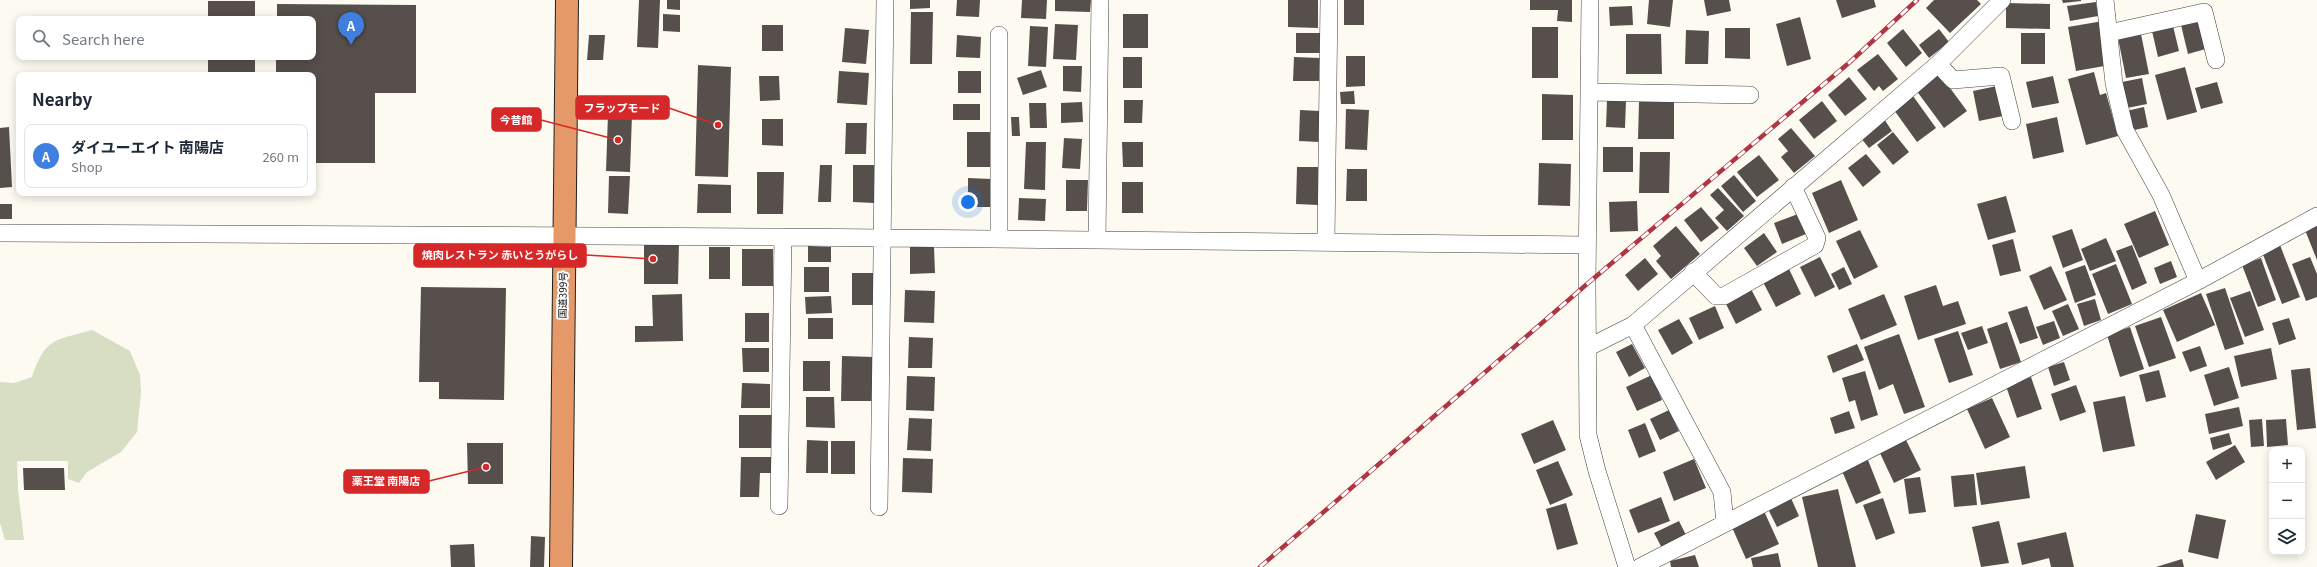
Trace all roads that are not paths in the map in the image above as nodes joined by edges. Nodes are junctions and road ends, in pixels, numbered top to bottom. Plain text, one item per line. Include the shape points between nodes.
1 (567, 0) edge
2 (885, 0) edge
3 (1100, 0) edge
4 (1329, 0) edge
5 (1590, 0) edge
6 (2002, 0) edge
7 (2105, 0) edge
8 (2109, 33) junction
9 (999, 35) dead end
10 (2216, 60) dead end
11 (1938, 64) junction
12 (1589, 92) junction
13 (1750, 95) dead end
14 (2012, 121) dead end
15 (1793, 187) junction
16 (2317, 216) edge
17 (0, 233) edge
18 (563, 236) junction
19 (783, 237) junction
20 (881, 238) junction
21 (999, 239) junction
22 (1097, 240) junction
23 (1326, 242) junction
24 (1587, 245) junction
25 (1694, 272) junction
26 (2198, 281) junction
27 (1633, 325) junction
28 (1587, 348) junction
29 (779, 506) dead end
30 (879, 507) dead end
31 (1725, 523) junction
32 (561, 567) edge
33 (1627, 567) edge
34 (1640, 567) edge

1 - 18 highway, 国道399号
2 - 20 street
3 - 22 street
4 - 23 street
5 - 12 street
6 - 11 street
7 - 8 street
8 - 10 street via 2204,12
8 - 26 street via 2114,83 2125,130 2161,195
9 - 21 street
11 - 14 street via 1953,80 2001,76
11 - 15 street
12 - 13 street
12 - 24 street
15 - 25 street
15 - 25 street via 1817,238 1815,245 1724,296 1716,296
16 - 26 street
17 - 18 street
18 - 19 street
18 - 32 highway, 国道399号
19 - 20 street
19 - 29 street
20 - 21 street
20 - 30 street
21 - 22 street
22 - 23 street
23 - 24 street
24 - 28 street
25 - 27 street
26 - 31 street
27 - 28 street
27 - 31 street via 1722,492
28 - 33 street via 1588,435
31 - 34 street

